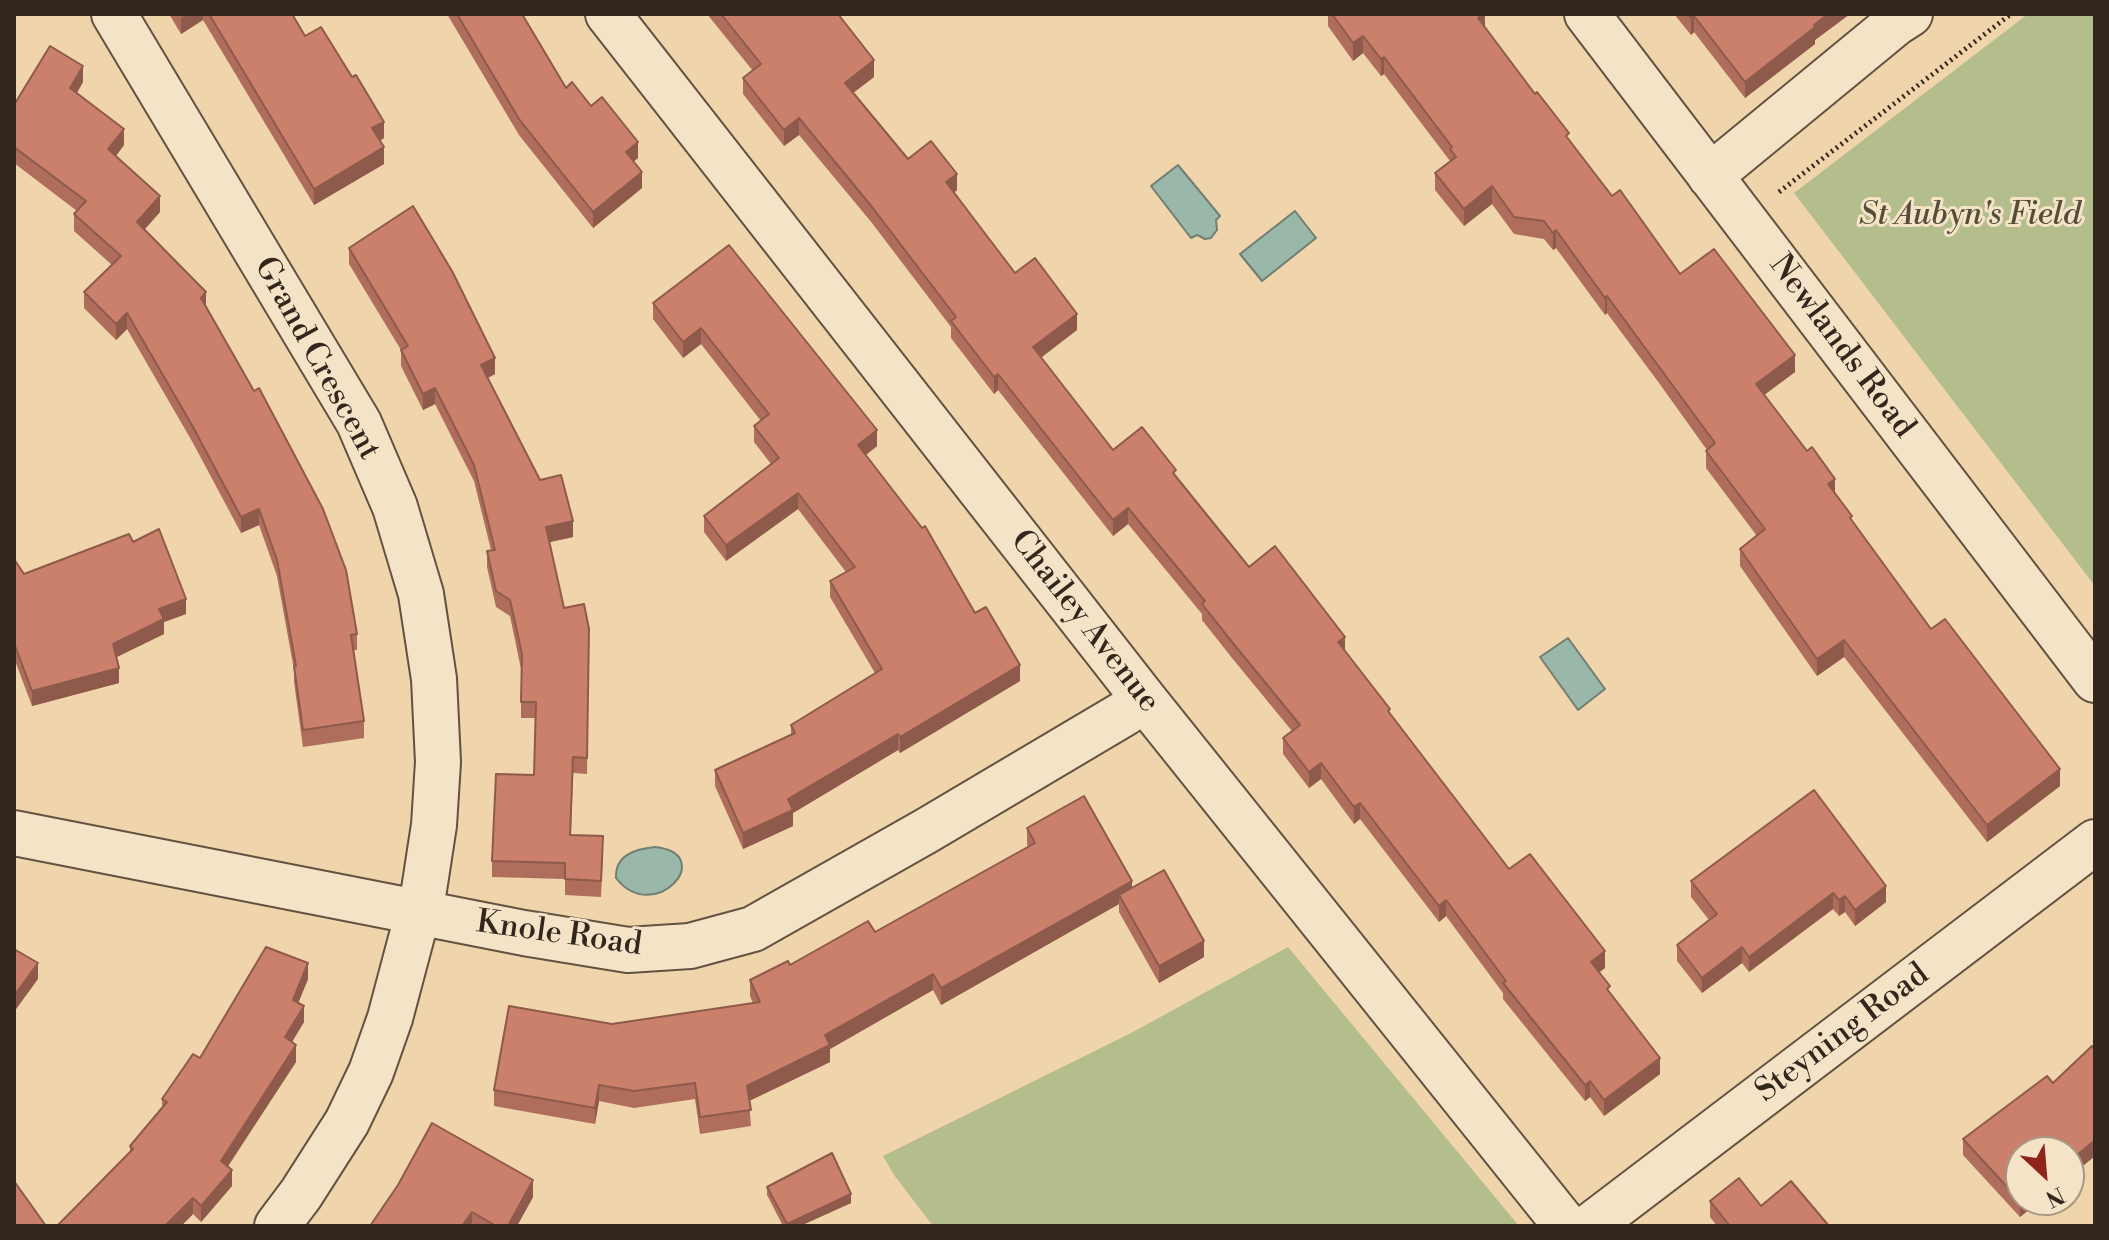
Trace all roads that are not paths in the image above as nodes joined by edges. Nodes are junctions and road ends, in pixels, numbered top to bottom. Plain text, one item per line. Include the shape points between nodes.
1 (114, 14) edge
2 (608, 14) edge
3 (1587, 14) edge
4 (1910, 14) edge
5 (1710, 176) junction
6 (2095, 680) edge
7 (1144, 699) junction
8 (14, 833) edge
9 (2095, 842) edge
10 (417, 912) junction
11 (277, 1226) edge
12 (1566, 1226) edge
13 (1590, 1226) edge

1 - 10 street, Grand Crescent via 359,423 395,507 421,594 438,741 434,825
2 - 7 street, Chailey Avenue
3 - 5 street, Newlands Road
4 - 5 street
5 - 6 street, Newlands Road
7 - 10 street, Knole Road via 766,922 722,939 628,950
7 - 12 street, Chailey Avenue
8 - 10 street, Knole Road
9 - 13 street, Steyning Road
10 - 11 street, Grand Crescent via 371,1072 347,1122

